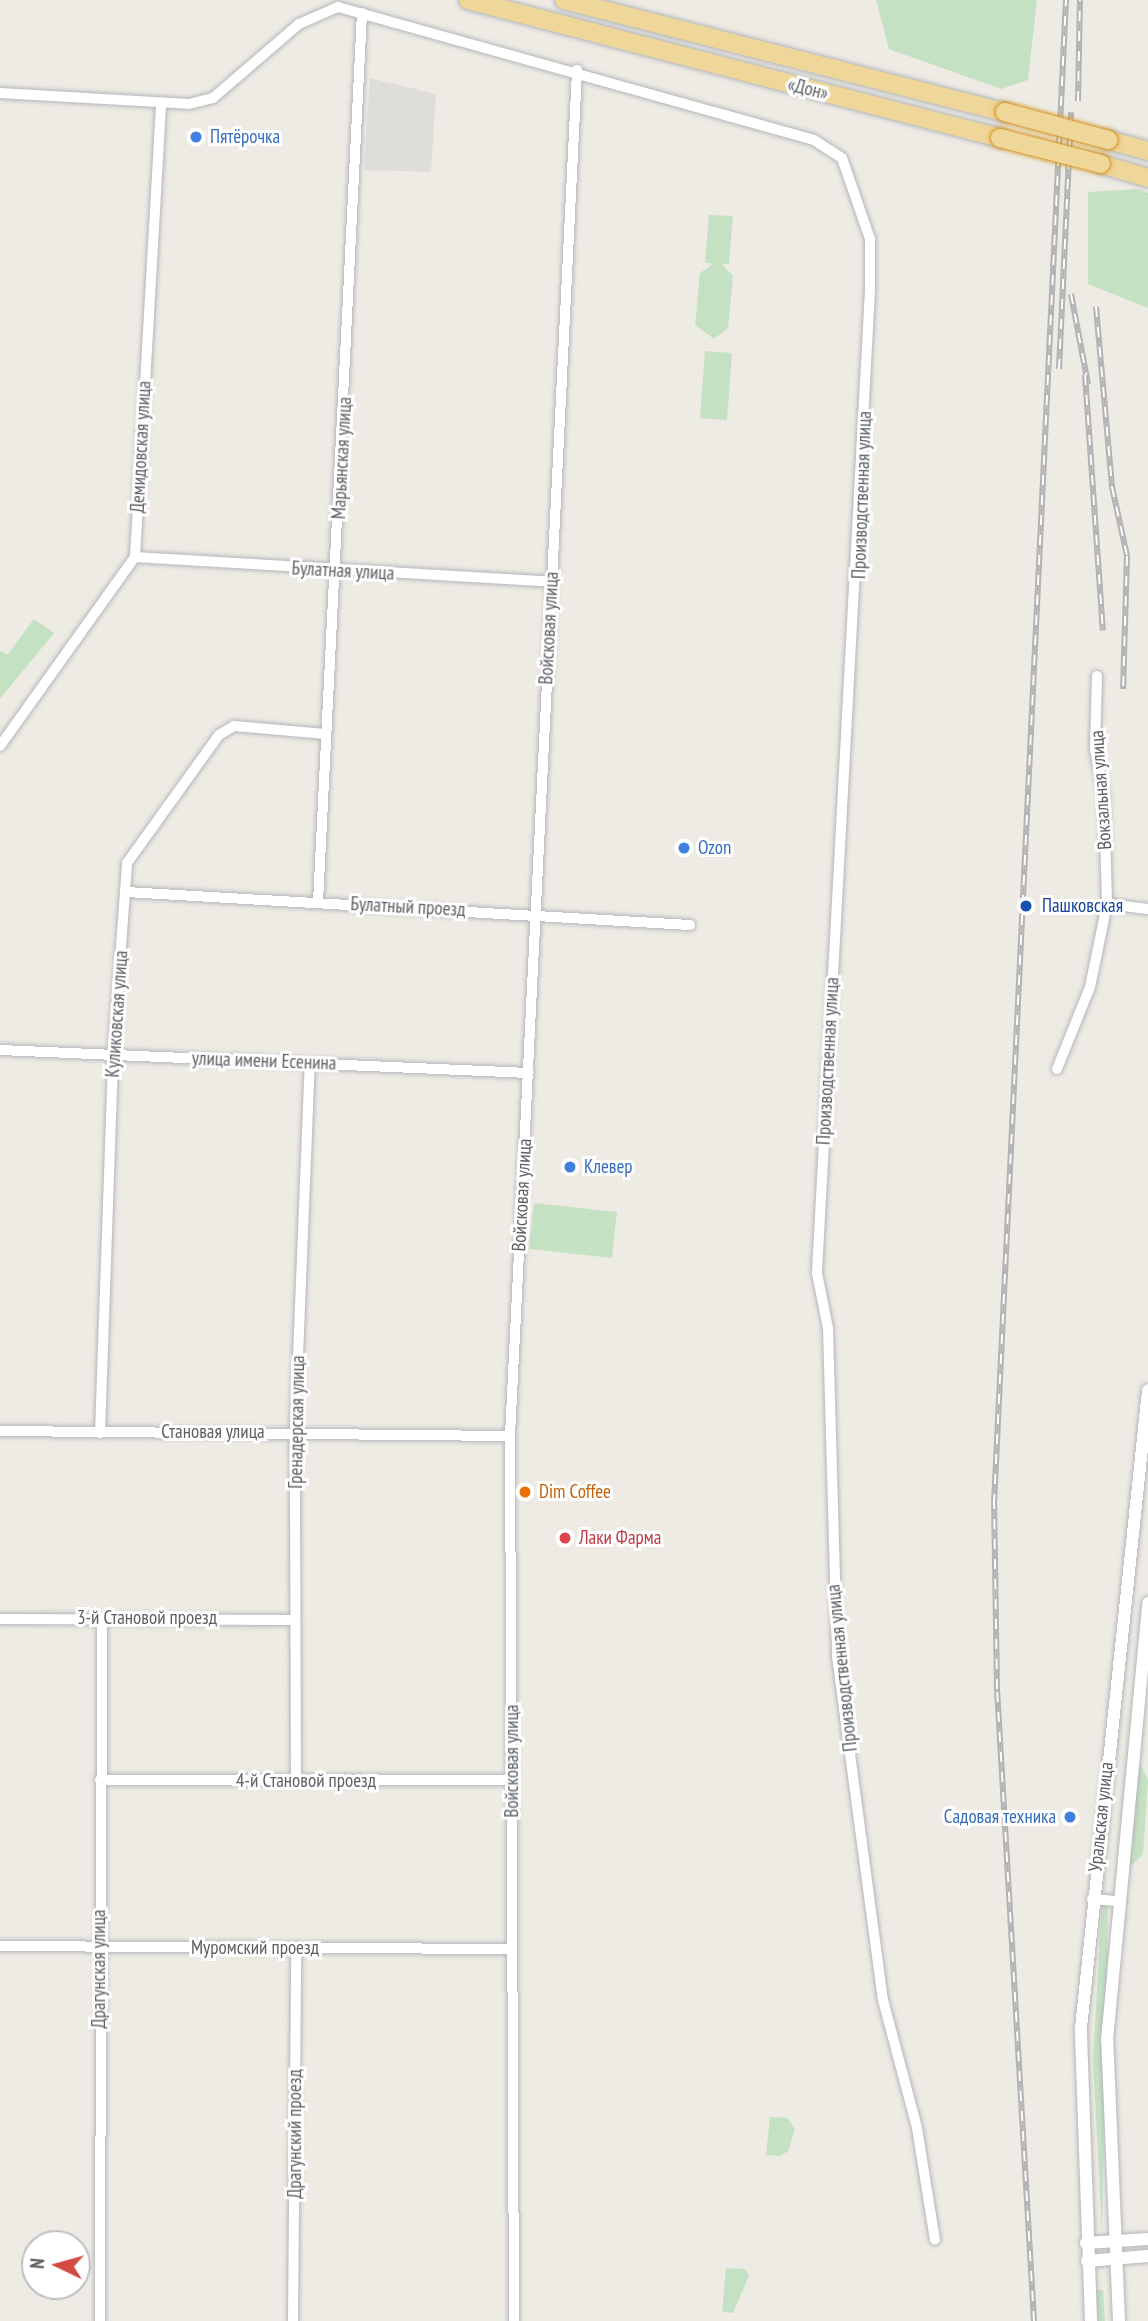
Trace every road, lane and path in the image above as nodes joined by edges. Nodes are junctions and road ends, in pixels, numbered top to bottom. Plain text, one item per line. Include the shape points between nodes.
1 (468, 0) edge
2 (564, 0) edge
3 (362, 13) junction
4 (578, 70) junction
5 (0, 93) edge
6 (161, 104) junction
7 (1148, 151) edge
8 (1148, 178) edge
9 (135, 557) junction
10 (336, 571) junction
11 (551, 582) junction
12 (1097, 676) dead end
13 (326, 734) junction
14 (0, 746) edge
15 (125, 892) junction
16 (318, 902) junction
17 (1107, 904) junction
18 (1148, 909) edge
19 (536, 913) junction
20 (690, 925) dead end
21 (0, 1050) edge
22 (113, 1055) junction
23 (310, 1063) junction
24 (1058, 1069) dead end
25 (528, 1073) junction
26 (1148, 1391) edge
27 (0, 1431) edge
28 (295, 1432) junction
29 (100, 1433) junction
30 (510, 1436) junction
31 (1148, 1603) edge
32 (102, 1618) junction
33 (0, 1619) edge
34 (295, 1620) junction
35 (100, 1780) junction
36 (512, 1780) junction
37 (296, 1781) junction
38 (1092, 1899) junction
39 (1116, 1901) junction
40 (0, 1946) edge
41 (296, 1947) junction
42 (99, 1948) junction
43 (511, 1949) junction
44 (1148, 2239) edge
45 (935, 2240) dead end
46 (1114, 2242) junction
47 (1087, 2243) junction
48 (1148, 2256) edge
49 (1115, 2259) junction
50 (1087, 2261) junction
51 (100, 2321) edge
52 (293, 2321) edge
53 (514, 2321) edge
54 (1090, 2321) edge
55 (1119, 2321) edge

1 - 8 highway, «Дон», bridge
2 - 7 highway, «Дон», bridge
3 - 4 street
3 - 6 street via 338,7 316,14 213,98
3 - 10 street, Марьянская улица
4 - 11 street, Войсковая улица
4 - 45 street, Производственная улица via 834,149 870,239 858,585 817,1273 828,1328 837,1656 883,2000 917,2128
5 - 6 street
6 - 9 street, Демидовская улица
9 - 10 street, Булатная улица
9 - 14 street
10 - 11 street, Булатная улица
10 - 13 street, Марьянская улица
11 - 19 street, Войсковая улица
12 - 17 street, Вокзальная улица via 1095,749 1104,795
13 - 15 street, Куликовская улица via 234,726 219,735 127,863
13 - 16 street, Марьянская улица
15 - 16 street, Булатный проезд
15 - 22 street, Куликовская улица
16 - 19 street, Булатный проезд
17 - 18 street
17 - 24 street, Вокзальная улица via 1090,987
19 - 20 street, Булатный проезд
19 - 25 street, Войсковая улица
21 - 22 street, улица имени Есенина
22 - 23 street, улица имени Есенина
22 - 29 street, Куликовская улица
23 - 25 street, улица имени Есенина
23 - 28 street, Гренадерская улица
25 - 30 street, Войсковая улица
26 - 38 main road, Уральская улица
27 - 29 street, Становая улица
28 - 29 street, Становая улица
28 - 30 street, Становая улица
28 - 34 street, Гренадерская улица
30 - 36 street, Войсковая улица
31 - 39 main road, Уральская улица
32 - 33 street, 3-й Становой проезд
32 - 34 street, 3-й Становой проезд
32 - 35 street, Драгунская улица
34 - 37 street, Гренадерская улица
35 - 37 street, 4-й Становой проезд
35 - 42 street, Драгунская улица
36 - 37 street, 4-й Становой проезд
36 - 43 street, Войсковая улица
38 - 39 street
38 - 47 main road, Уральская улица via 1080,2085
39 - 46 main road, Уральская улица via 1107,2040
40 - 42 street, Муромский проезд
41 - 42 street, Муромский проезд
41 - 43 street, Муромский проезд
41 - 52 street, Драгунский проезд
42 - 51 street, Драгунская улица
43 - 53 street, Войсковая улица
44 - 46 main road
46 - 47 main road
46 - 49 main road, Уральская улица
47 - 50 main road, Уральская улица
48 - 49 main road
49 - 50 main road
49 - 55 main road, Уральская улица
50 - 54 main road, Уральская улица

